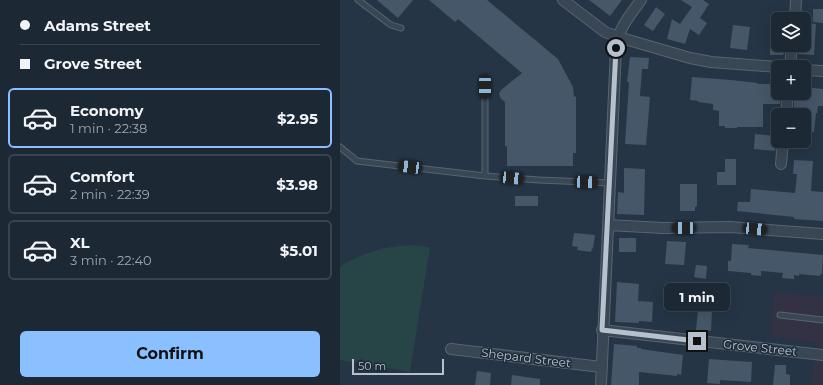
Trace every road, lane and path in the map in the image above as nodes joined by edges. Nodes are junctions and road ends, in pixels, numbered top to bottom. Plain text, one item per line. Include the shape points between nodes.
1 (358, 0) edge
2 (563, 0) edge
3 (642, 0) edge
4 (796, 0) edge
5 (795, 12) edge
6 (401, 28) dead end
7 (618, 37) junction
8 (771, 66) edge
9 (811, 70) edge
10 (823, 71) edge
11 (485, 87) dead end
12 (340, 147) edge
13 (783, 148) edge
14 (781, 164) dead end
15 (484, 176) junction
16 (610, 183) junction
17 (608, 225) junction
18 (823, 234) edge
19 (780, 315) dead end
20 (823, 320) edge
21 (602, 330) junction
22 (451, 349) dead end
23 (823, 355) edge
24 (601, 367) junction
25 (601, 385) edge

1 - 6 lane via 391,25
2 - 7 street via 605,32
3 - 7 street
4 - 5 street
7 - 8 street via 701,60
7 - 16 street
9 - 10 street
11 - 15 lane
12 - 15 lane via 357,161
13 - 14 street
15 - 16 lane
16 - 17 street
17 - 18 street via 663,228 736,227
17 - 21 street
19 - 20 lane
21 - 23 street, Grove Street
21 - 24 street
22 - 24 street, Shepard Street
24 - 25 street

